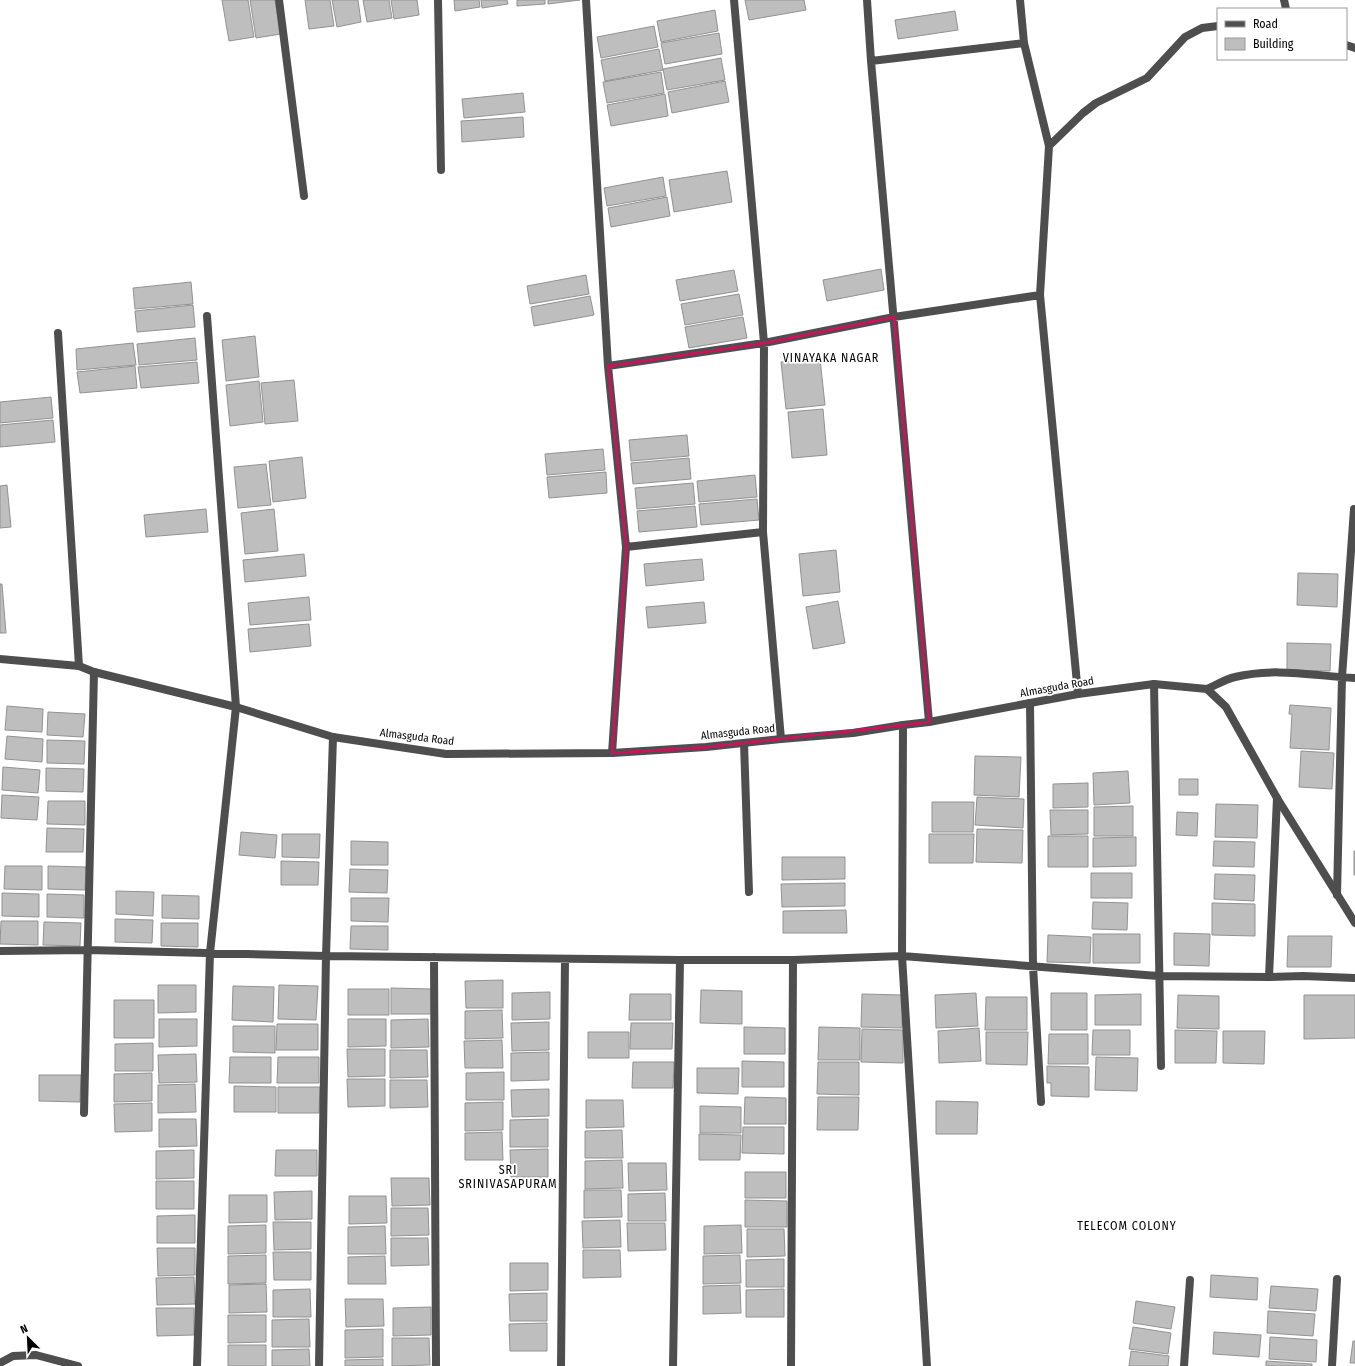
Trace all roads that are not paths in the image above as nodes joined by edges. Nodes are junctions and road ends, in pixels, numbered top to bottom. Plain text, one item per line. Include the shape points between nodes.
1 (279, 0) edge
2 (438, 0) edge
3 (586, 0) edge
4 (734, 0) edge
5 (867, 0) edge
6 (1020, 0) edge
7 (1217, 26) edge
8 (1024, 43) junction
9 (871, 61) junction
10 (1048, 146) junction
11 (441, 170) dead end
12 (304, 196) dead end
13 (1040, 295) junction
14 (207, 316) dead end
15 (894, 316) junction
16 (58, 333) dead end
17 (764, 343) junction
18 (608, 366) junction
19 (1354, 509) edge
20 (764, 532) junction
21 (626, 547) junction
22 (0, 659) edge
23 (79, 666) junction
24 (94, 672) junction
25 (1342, 677) junction
26 (1355, 678) edge
27 (1154, 684) junction
28 (1207, 689) junction
29 (1078, 694) junction
30 (1030, 703) junction
31 (236, 707) junction
32 (929, 722) junction
33 (903, 725) junction
34 (333, 737) junction
35 (781, 739) junction
36 (744, 743) junction
37 (612, 753) junction
38 (1277, 798) junction
39 (749, 892) dead end
40 (1337, 895) junction
41 (1355, 923) edge
42 (88, 950) junction
43 (0, 951) edge
44 (210, 953) junction
45 (326, 956) junction
46 (902, 956) junction
47 (434, 957) junction
48 (565, 959) junction
49 (680, 960) junction
50 (793, 960) junction
51 (1033, 966) junction
52 (1158, 976) junction
53 (1269, 977) junction
54 (1355, 978) edge
55 (1161, 1066) dead end
56 (1041, 1102) dead end
57 (84, 1113) dead end
58 (1337, 1278) dead end
59 (1190, 1280) dead end
60 (0, 1363) edge
61 (78, 1366) edge
62 (197, 1366) edge
63 (319, 1366) edge
64 (436, 1366) edge
65 (561, 1366) edge
66 (673, 1366) edge
67 (791, 1366) edge
68 (927, 1366) edge
69 (1184, 1366) edge
70 (1332, 1366) edge

1 - 12 street
2 - 11 street
3 - 18 street
4 - 17 street
5 - 9 street
6 - 8 street
7 - 10 street via 1202,28 1185,37 1148,78 1096,103
8 - 9 street
8 - 10 street
9 - 15 street
10 - 13 street
13 - 15 street
13 - 29 street
14 - 31 street
15 - 17 street
15 - 32 street
16 - 23 street
17 - 18 street
17 - 20 street
18 - 21 street
19 - 25 street
20 - 21 street
20 - 35 street
21 - 37 street
22 - 23 street, Almasguda Road
23 - 24 street, Almasguda Road
24 - 31 street, Almasguda Road
24 - 42 street
25 - 26 street
25 - 28 street via 1290,672 1255,673 1234,677
25 - 40 street
27 - 28 street, Almasguda Road
27 - 29 street, Almasguda Road
27 - 52 street
28 - 38 street via 1226,707
29 - 30 street, Almasguda Road
30 - 32 street, Almasguda Road
30 - 51 street
31 - 34 street, Almasguda Road
31 - 44 street
32 - 33 street, Almasguda Road
33 - 35 street, Almasguda Road via 853,733
33 - 46 street
34 - 37 street, Almasguda Road via 446,754
34 - 45 street
35 - 36 street, Almasguda Road
36 - 37 street, Almasguda Road via 706,748
36 - 39 street
38 - 40 street
38 - 53 street
40 - 41 street
42 - 43 street
42 - 44 street
42 - 57 street
44 - 45 street
44 - 62 street
45 - 47 street
45 - 63 street
46 - 50 street
46 - 51 street
46 - 68 street
47 - 48 street
47 - 64 street
48 - 49 street
48 - 65 street
49 - 50 street
49 - 66 street
50 - 67 street
51 - 52 street
51 - 56 street
52 - 53 street
52 - 55 street
53 - 54 street
58 - 70 street
59 - 69 street
60 - 61 street via 13,1356 36,1355

